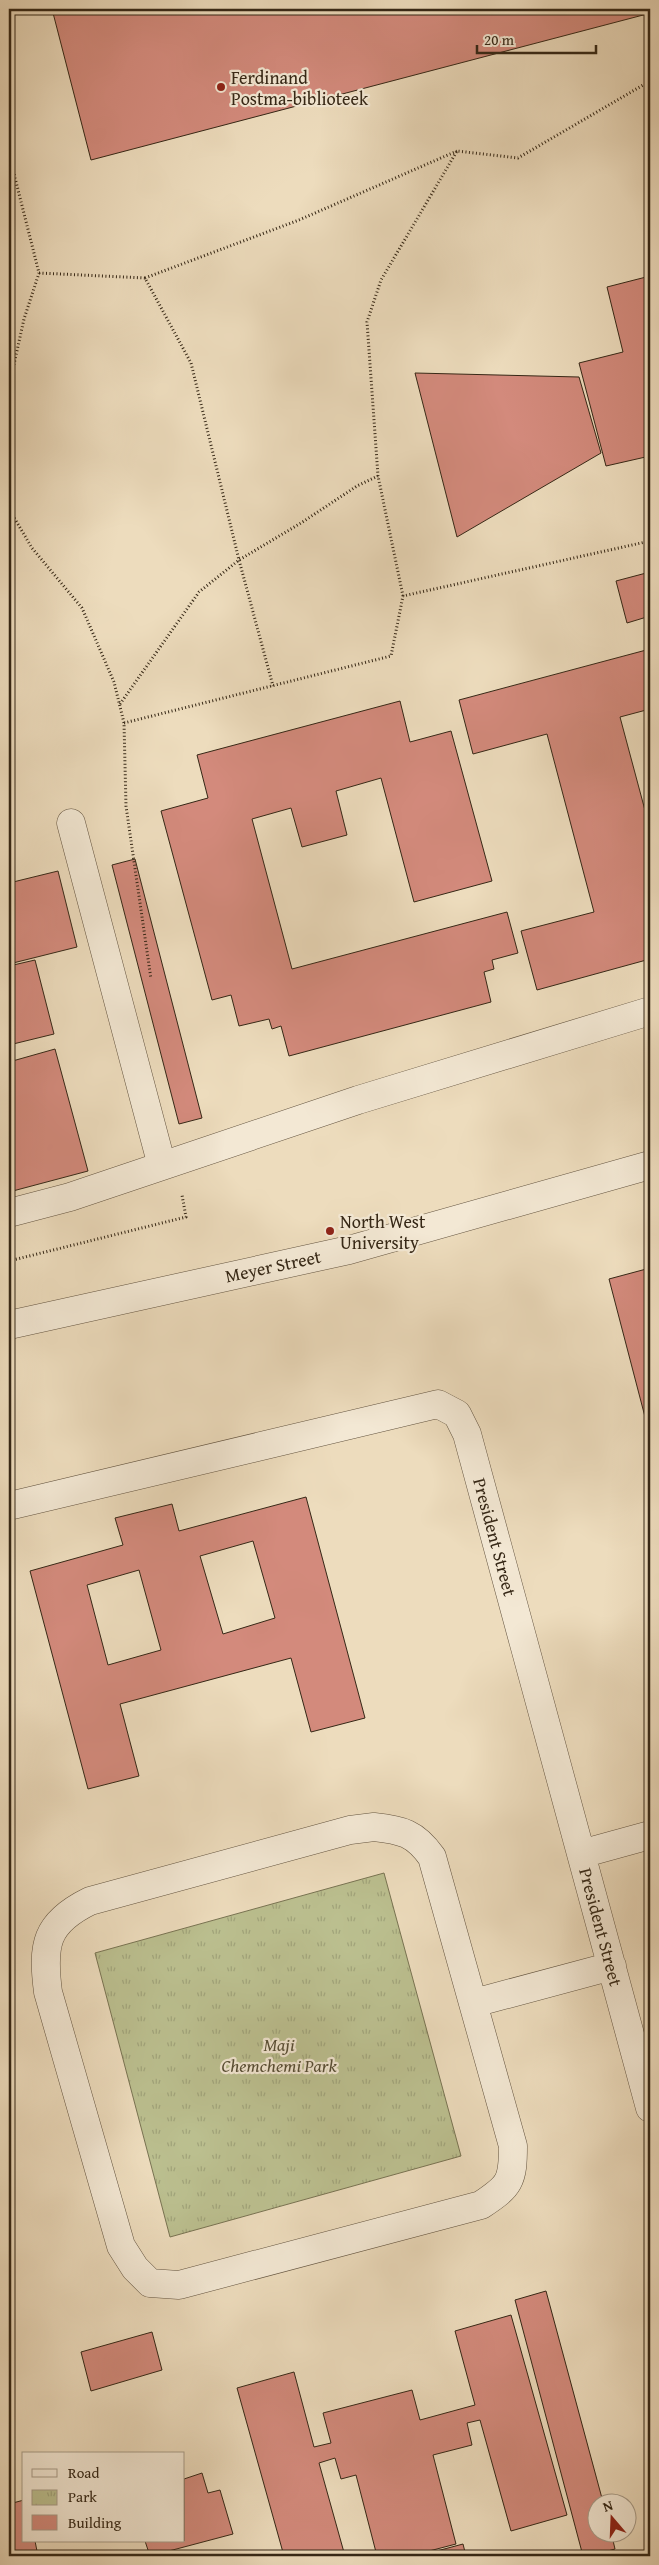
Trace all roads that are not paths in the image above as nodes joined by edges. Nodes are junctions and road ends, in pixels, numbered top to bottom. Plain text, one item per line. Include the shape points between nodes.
1 (71, 823) dead end
2 (650, 1011) edge
3 (650, 1165) edge
4 (162, 1166) junction
5 (9, 1213) edge
6 (9, 1325) edge
7 (9, 1506) edge
8 (650, 1835) edge
9 (581, 1854) junction
10 (612, 1966) junction
11 (474, 2003) junction
12 (650, 2108) edge

1 - 4 street
2 - 4 street via 367,1098
3 - 6 street, Meyer Street via 349,1250
4 - 5 street via 70,1197
7 - 9 street, President Street via 438,1404 458,1414 467,1434
8 - 9 street
9 - 10 street, President Street
10 - 11 street
10 - 12 street, President Street
11 - 11 street via 513,2146 513,2173 502,2191 481,2205 179,2284 150,2283 135,2268 121,2246 48,1992 44,1961 51,1931 71,1910 90,1901 350,1830 374,1827 400,1830 421,1841 432,1857

